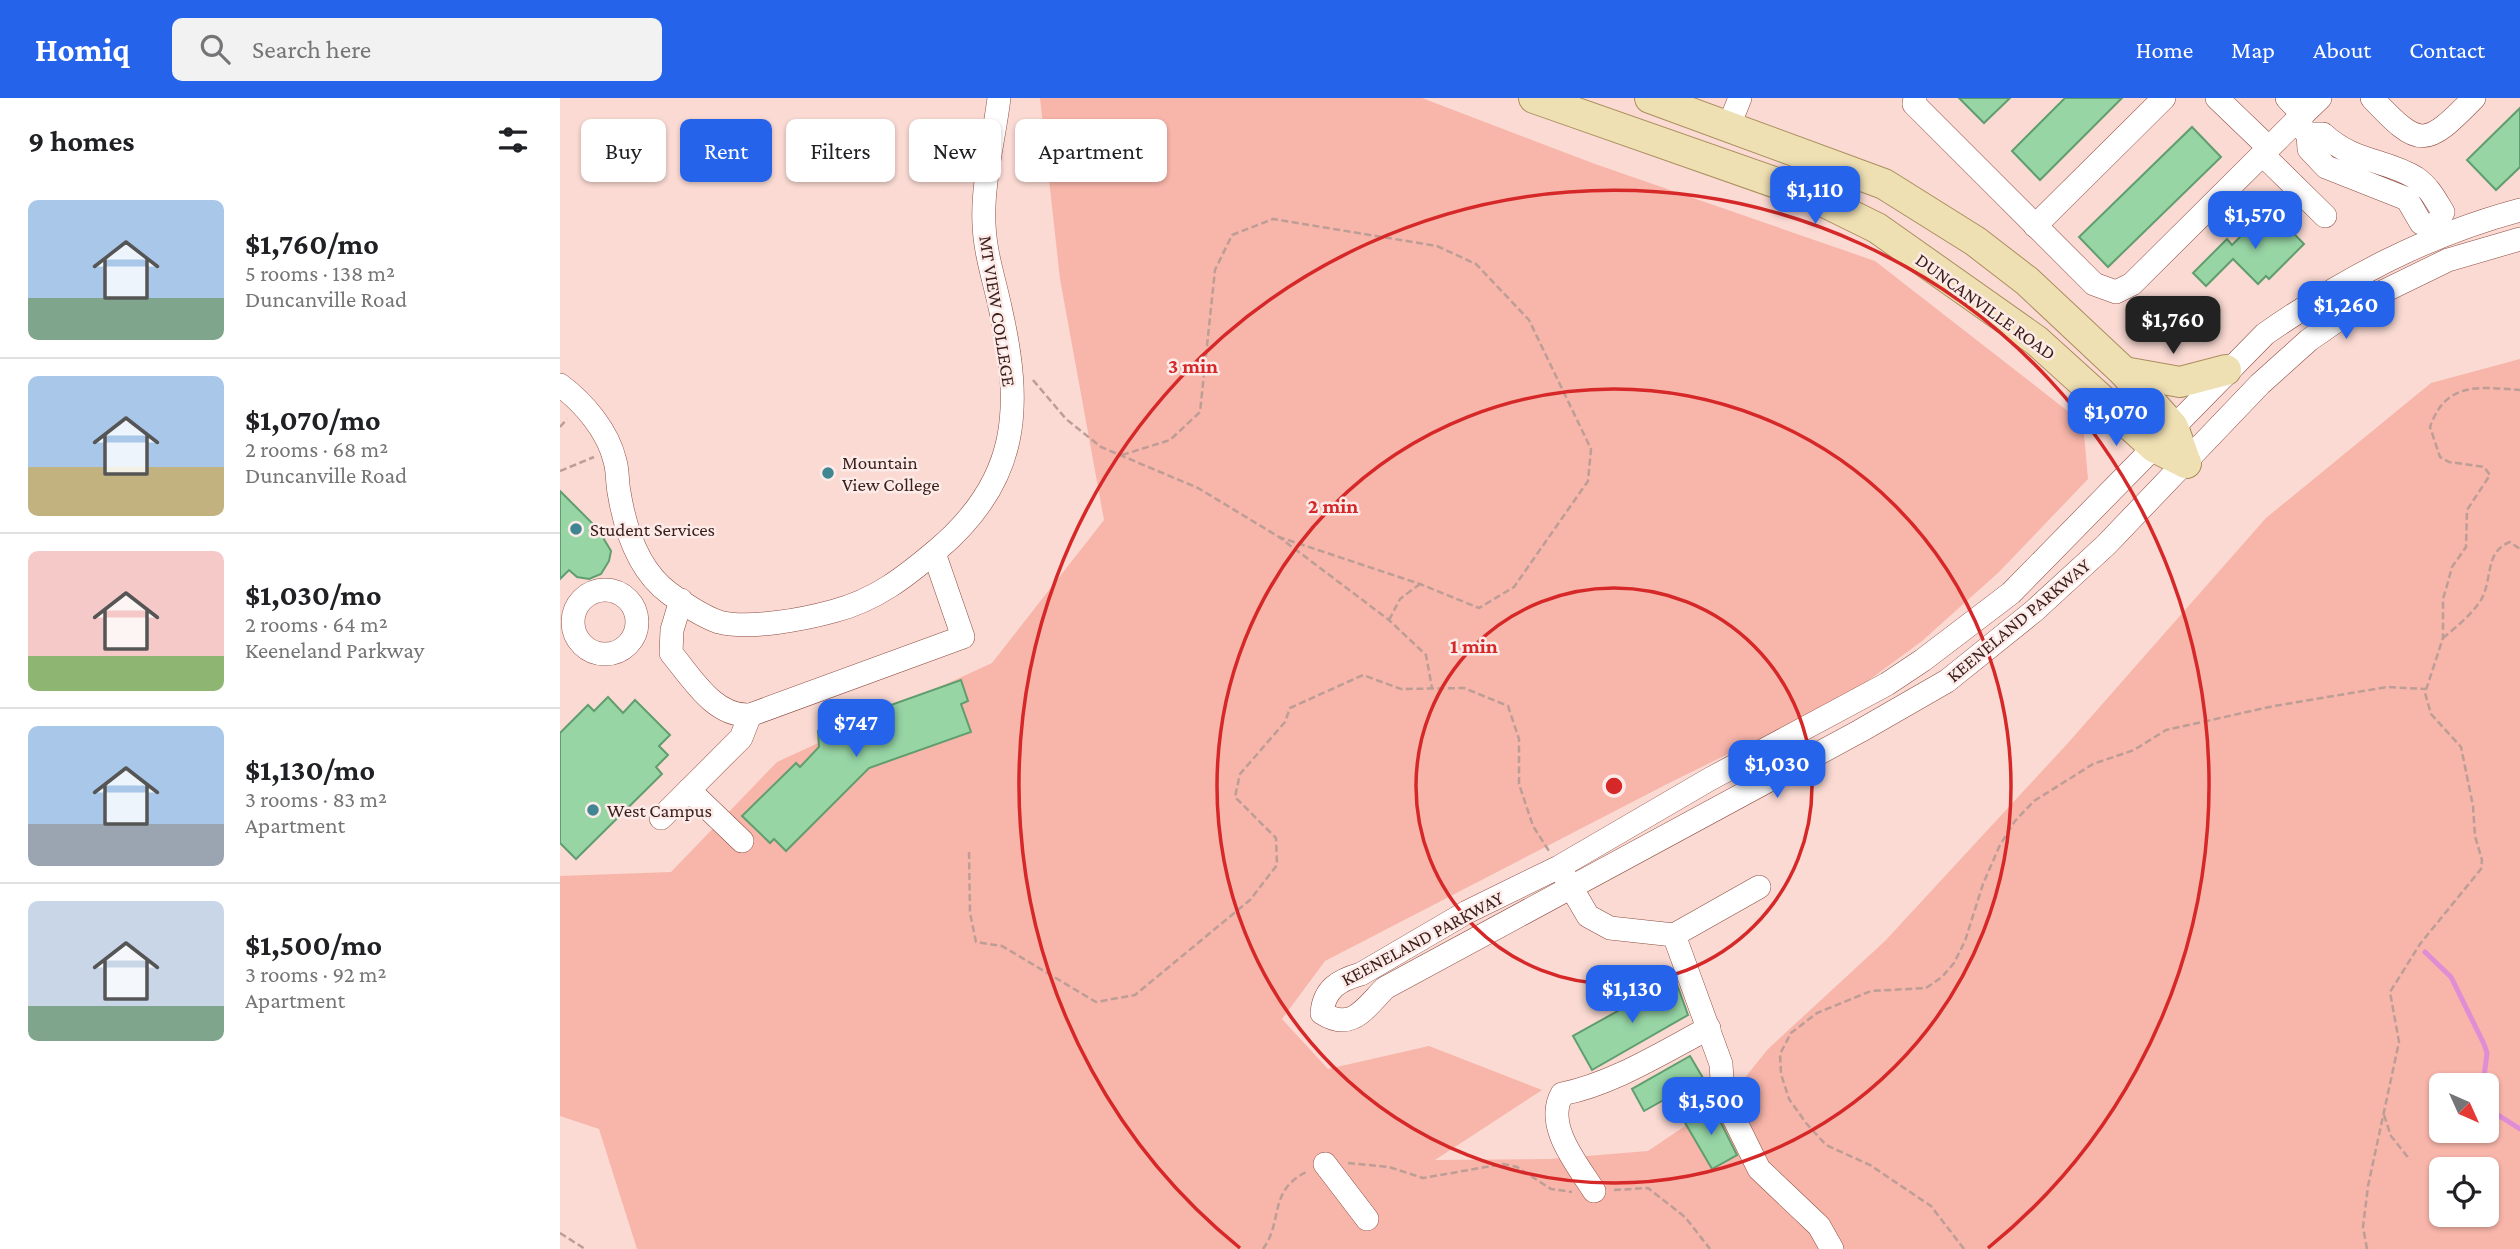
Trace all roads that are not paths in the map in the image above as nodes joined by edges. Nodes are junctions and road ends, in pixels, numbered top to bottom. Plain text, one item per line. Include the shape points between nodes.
1 (999, 98) edge
2 (1534, 98) edge
3 (1650, 98) edge
4 (1740, 98) edge
5 (1914, 98) edge
6 (2164, 98) edge
7 (2217, 98) edge
8 (2287, 98) edge
9 (2320, 98) edge
10 (2372, 98) edge
11 (2474, 98) edge
12 (1564, 103) edge
13 (2302, 124) junction
14 (1728, 128) junction
15 (2266, 151) junction
16 (1916, 204) junction
17 (2520, 210) edge
18 (2325, 216) dead end
19 (2035, 226) junction
20 (2437, 231) junction
21 (2520, 239) edge
22 (1896, 241) junction
23 (2448, 260) junction
24 (2226, 370) junction
25 (2124, 372) junction
26 (560, 385) edge
27 (2163, 437) junction
28 (2186, 463) junction
29 (2082, 523) junction
30 (2106, 545) junction
31 (934, 553) junction
32 (641, 561) junction
33 (616, 592) junction
34 (676, 597) junction
35 (636, 616) junction
36 (750, 715) junction
37 (689, 790) junction
38 (661, 818) dead end
39 (741, 841) dead end
40 (1559, 867) junction
41 (1571, 887) junction
42 (1759, 887) dead end
43 (1674, 935) junction
44 (1709, 1028) junction
45 (1325, 1164) road end
46 (1594, 1191) road end
47 (1367, 1219) dead end
48 (1832, 1249) edge

1 - 31 street, MT VIEW COLLEGE via 984,222 1012,383 1012,433 997,480 978,510
2 - 12 main road, DUNCANVILLE ROAD
3 - 14 main road, DUNCANVILLE ROAD
4 - 14 street
5 - 19 street via 1914,104
6 - 19 street
7 - 15 street
8 - 13 street
9 - 13 street
10 - 11 street via 2404,131 2423,136 2443,129
12 - 22 main road, DUNCANVILLE ROAD via 1808,194
13 - 15 street
13 - 20 street via 2379,175 2415,177 2431,191 2443,212
14 - 16 main road, DUNCANVILLE ROAD via 1884,184
15 - 18 street
15 - 19 street via 2133,284 2116,292 2094,284
16 - 22 main road
16 - 25 main road, DUNCANVILLE ROAD via 2027,281
17 - 20 street, KEENELAND PARKWAY
20 - 23 street
20 - 24 street, KEENELAND PARKWAY via 2313,301 2265,334
21 - 23 street, KEENELAND PARKWAY
22 - 27 main road, DUNCANVILLE ROAD
23 - 28 street, KEENELAND PARKWAY via 2368,299 2309,340 2260,384
24 - 25 main road via 2180,382
24 - 27 street, KEENELAND PARKWAY
25 - 27 main road, DUNCANVILLE ROAD
26 - 32 street, MT VIEW COLLEGE via 598,424 610,450 625,517
27 - 28 main road, DUNCANVILLE ROAD
27 - 29 street, KEENELAND PARKWAY
28 - 30 street, KEENELAND PARKWAY
29 - 30 street
29 - 40 street, KEENELAND PARKWAY via 2011,593 1914,666
30 - 41 street, KEENELAND PARKWAY via 1947,681
31 - 34 street, MT VIEW COLLEGE via 883,593 807,619 729,624
31 - 36 street via 963,637
32 - 33 street via 631,580
32 - 34 street, MT VIEW COLLEGE via 651,578
33 - 35 street via 628,600
33 - 35 street via 605,590 580,601 573,617 578,641 586,649 612,654 633,638
34 - 35 street
34 - 36 street via 671,653 715,704 735,716
36 - 37 street via 741,738
37 - 38 street
37 - 39 street
40 - 41 street
40 - 41 street, KEENELAND PARKWAY via 1467,912 1361,974 1343,979 1324,998 1322,1013 1334,1021 1349,1022 1385,988
41 - 43 street via 1588,916 1610,928
42 - 43 street
43 - 44 street
44 - 46 street via 1630,1069 1562,1094 1557,1119 1565,1144
44 - 48 street via 1721,1064 1723,1096 1759,1169 1819,1226
45 - 47 street

